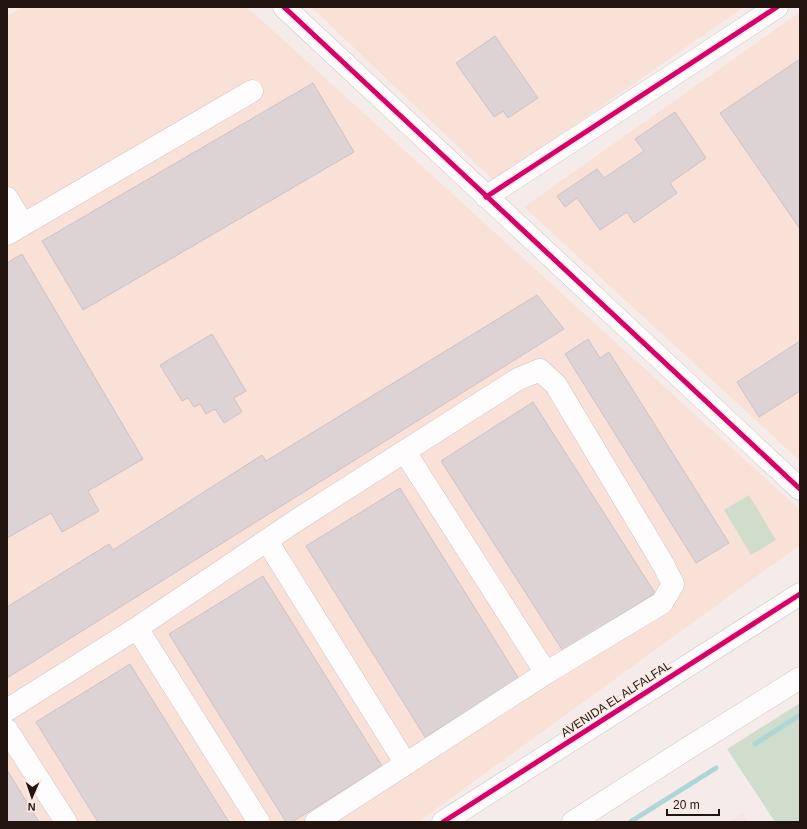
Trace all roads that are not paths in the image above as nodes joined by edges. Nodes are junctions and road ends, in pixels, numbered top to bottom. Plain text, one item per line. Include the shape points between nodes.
1 (284, 7) edge
2 (777, 7) edge
3 (252, 91) dead end
4 (7, 198) edge
5 (486, 198) junction
6 (15, 229) edge
7 (405, 452) junction
8 (800, 489) edge
9 (267, 541) junction
10 (800, 594) edge
11 (137, 628) junction
12 (546, 673) junction
13 (800, 678) edge
14 (7, 710) edge
15 (7, 730) edge
16 (406, 764) junction
17 (66, 822) edge
18 (259, 822) edge
19 (316, 822) edge
20 (443, 822) edge
21 (574, 822) edge

1 - 5 street
2 - 5 street
3 - 6 street
4 - 6 street
5 - 8 street
7 - 9 street
7 - 12 street
7 - 12 street via 518,379 540,370 556,385 673,584 662,603
9 - 11 street
9 - 16 street
10 - 20 street, AVENIDA EL ALFALFAL
11 - 14 street
11 - 18 street
12 - 16 street
13 - 21 street
15 - 17 street
16 - 19 street

